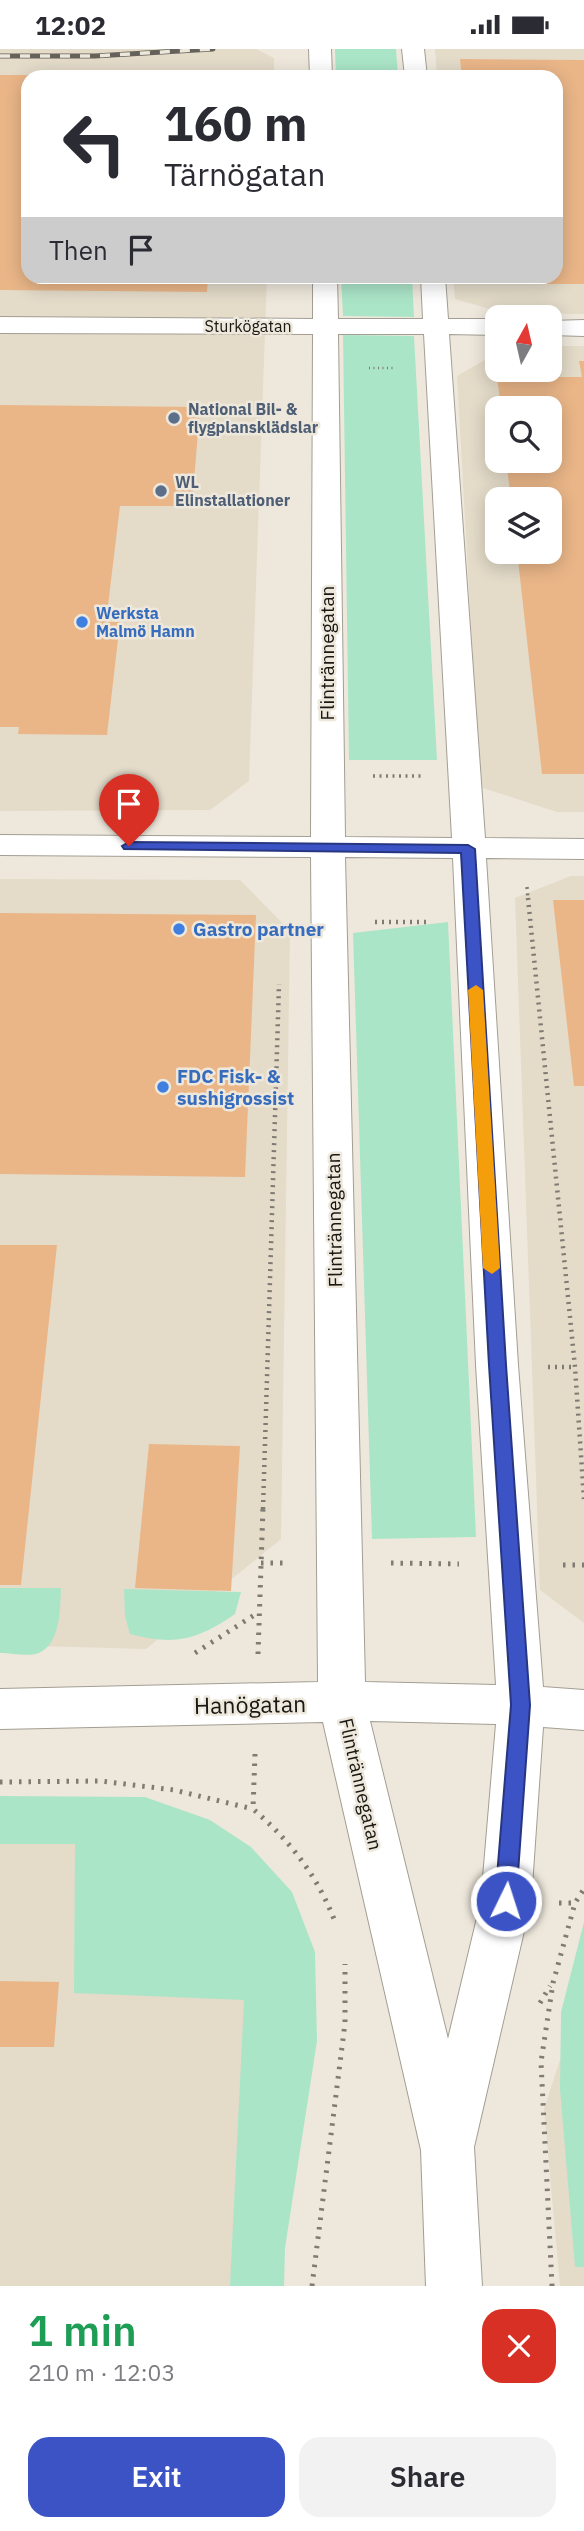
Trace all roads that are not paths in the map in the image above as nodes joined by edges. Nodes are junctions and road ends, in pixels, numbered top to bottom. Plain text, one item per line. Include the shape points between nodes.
1 (320, 49) edge
2 (413, 49) edge
3 (321, 70) edge
4 (415, 70) edge
5 (325, 284) edge
6 (433, 284) edge
7 (0, 324) edge
8 (326, 327) junction
9 (437, 327) junction
10 (485, 327) edge
11 (562, 328) edge
12 (584, 328) edge
13 (0, 845) edge
14 (328, 849) junction
15 (468, 849) junction
16 (584, 849) edge
17 (342, 1702) junction
18 (521, 1705) junction
19 (0, 1709) edge
20 (584, 1710) edge
21 (448, 2150) junction
22 (454, 2286) edge

1 - 3 street
2 - 4 street
5 - 8 street, Flintrännegatan
6 - 9 street, Flintrännegatan
7 - 8 street, Sturkögatan
8 - 9 street, Sturkögatan
8 - 14 street, Flintrännegatan
9 - 10 street, Sturkögatan
9 - 15 street, Flintrännegatan
11 - 12 street
13 - 14 street
14 - 15 street
14 - 17 street, Flintrännegatan
15 - 16 street
15 - 18 street, Flintrännegatan
17 - 18 street, Hanögatan
17 - 19 street, Hanögatan
17 - 21 street, Flintrännegatan
18 - 20 street, Hanögatan
18 - 21 street, Flintrännegatan via 506,1901
21 - 22 street, Flintrännegatan

